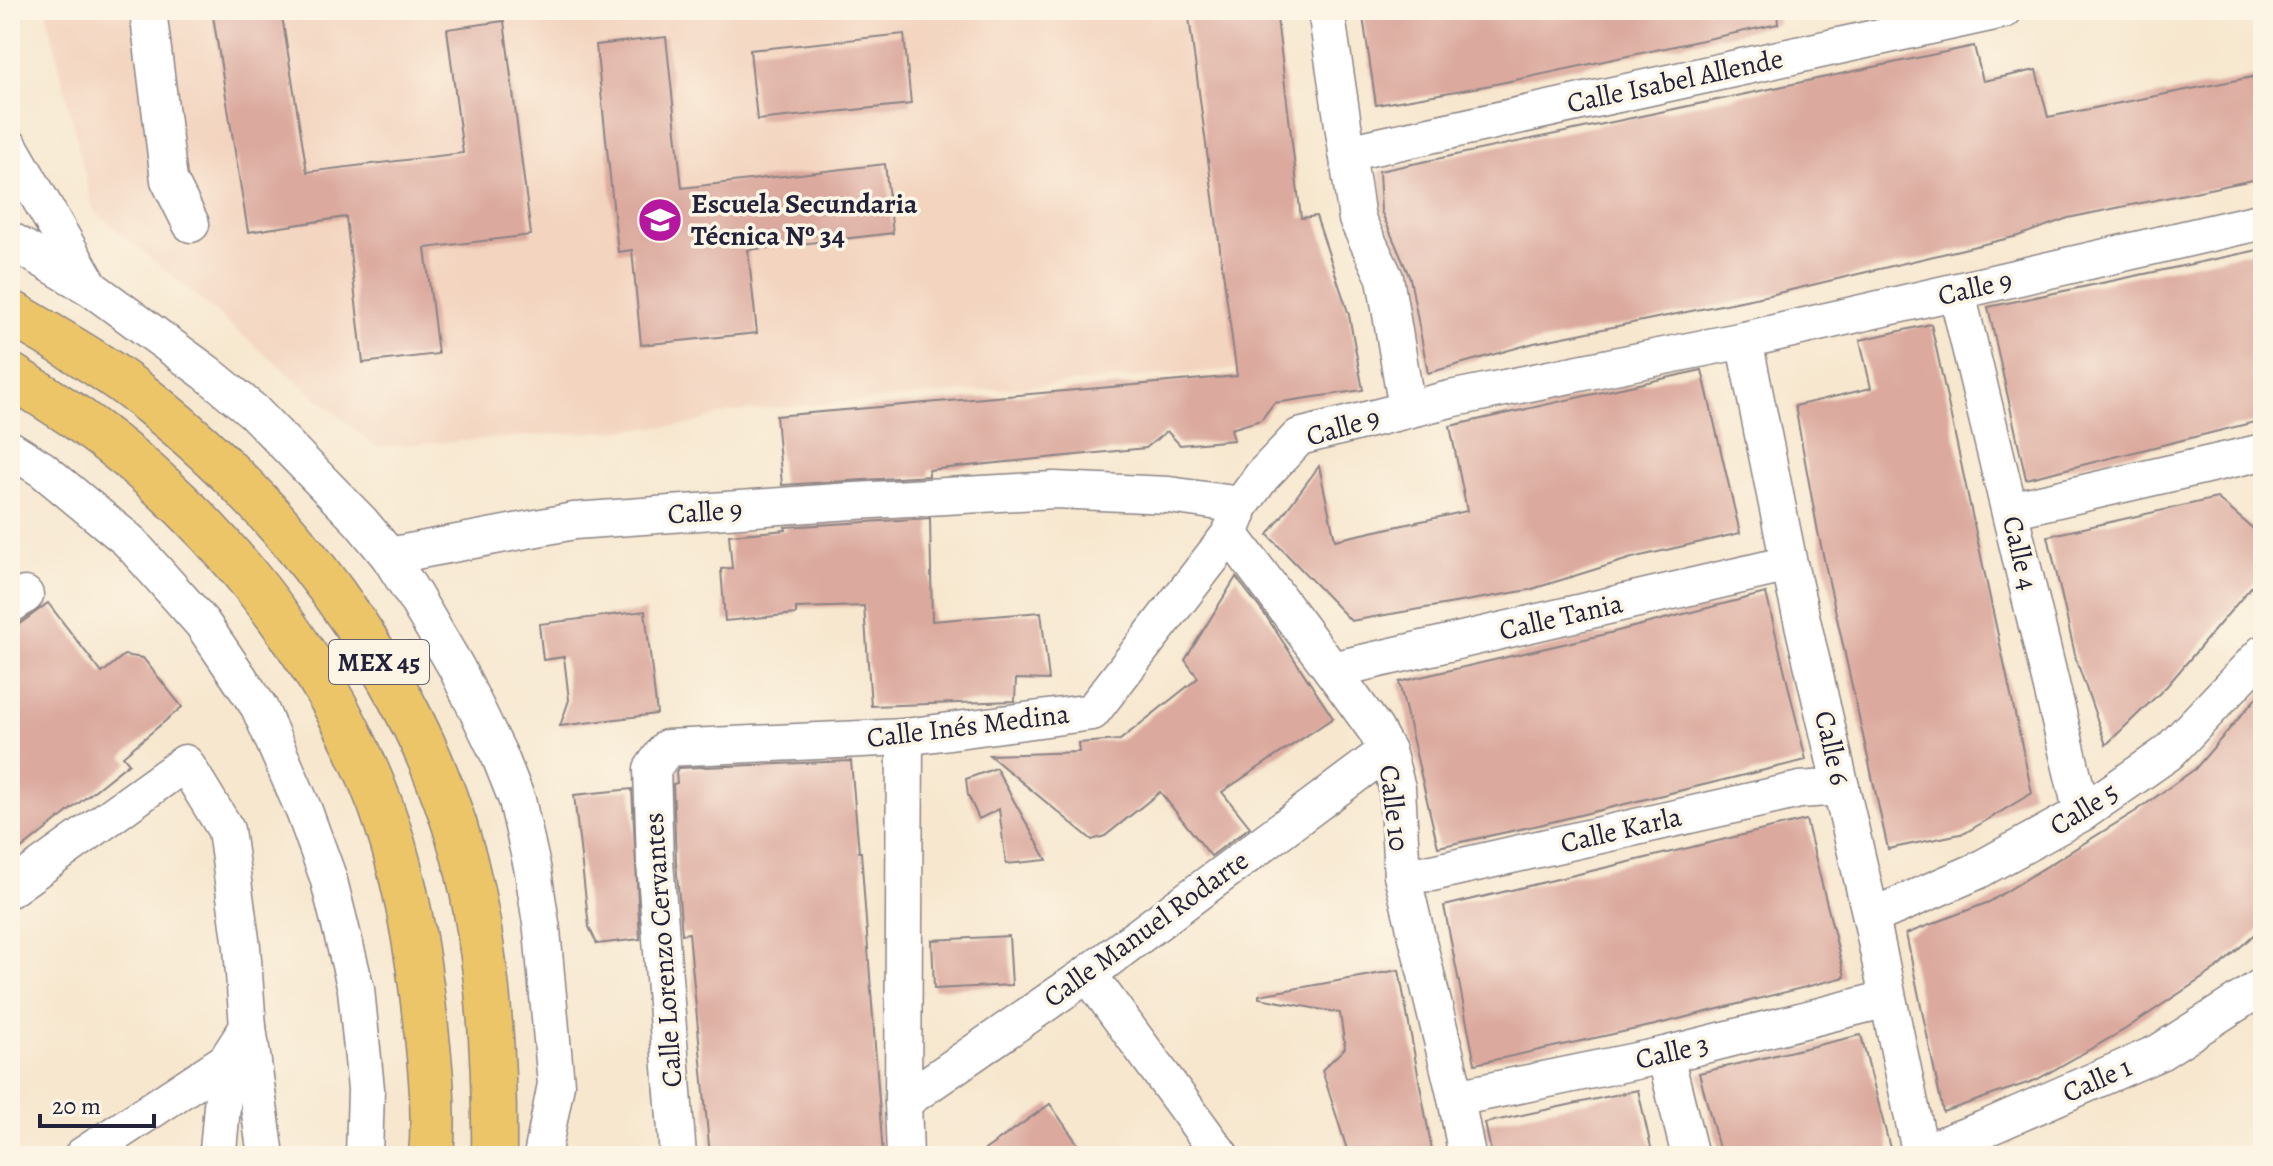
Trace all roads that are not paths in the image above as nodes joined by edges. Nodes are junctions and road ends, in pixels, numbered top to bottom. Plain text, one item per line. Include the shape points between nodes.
1 (148, 10) edge
2 (1326, 10) edge
3 (2004, 10) edge
4 (10, 147) edge
5 (1347, 153) junction
6 (2263, 221) edge
7 (191, 224) dead end
8 (10, 240) edge
9 (91, 288) junction
10 (1957, 293) junction
11 (10, 312) edge
12 (1744, 340) junction
13 (10, 375) edge
14 (1407, 409) junction
15 (10, 449) edge
16 (2263, 452) edge
17 (2010, 510) junction
18 (1236, 520) junction
19 (389, 556) junction
20 (1789, 564) junction
21 (2263, 653) edge
22 (1332, 670) junction
23 (905, 737) junction
24 (667, 748) joint
25 (1387, 751) junction
26 (1841, 787) junction
27 (2082, 813) junction
28 (1402, 875) junction
29 (10, 889) edge
30 (1871, 917) junction
31 (1088, 974) junction
32 (2263, 986) edge
33 (1887, 999) junction
34 (248, 1027) junction
35 (1665, 1055) junction
36 (226, 1061) junction
37 (556, 1084) junction
38 (1456, 1098) junction
39 (903, 1102) junction
40 (1921, 1154) edge
41 (907, 1155) edge
42 (82, 1156) edge
43 (215, 1156) edge
44 (266, 1156) edge
45 (364, 1156) edge
46 (431, 1156) edge
47 (494, 1156) edge
48 (542, 1156) edge
49 (567, 1156) edge
50 (678, 1156) edge
51 (1221, 1156) edge
52 (1467, 1156) edge
53 (1690, 1156) edge

1 - 7 street via 169,180
2 - 5 street
3 - 5 street, Calle Isabel Allende
4 - 9 street
5 - 14 street via 1357,219 1385,278
6 - 10 street, Calle 9
8 - 9 street
9 - 19 street via 253,411 332,489
10 - 12 street, Calle 9
10 - 17 street, Calle 4
11 - 47 main road, MEX 45 via 149,401 222,464 290,538 371,649 424,747 472,890 492,1033
12 - 14 street, Calle 9
12 - 20 street, Calle 6
13 - 46 main road, MEX 45 via 77,418 167,491 278,616 324,684 380,805 412,922 429,1057
14 - 18 street, Calle 9 via 1299,437 1262,476
15 - 45 street via 129,541 202,623 259,707 328,877 356,989 366,1089
16 - 17 street
17 - 27 street, Calle 4
18 - 19 street, Calle 9 via 1169,495 1054,490 574,521
18 - 22 street, Calle 10
18 - 23 street, Calle Inés Medina via 1092,712
19 - 37 street via 456,667 517,800 542,930
20 - 22 street, Calle Tania
20 - 26 street, Calle 6
21 - 27 street, Calle 5 via 2168,753
22 - 25 street, Calle 10
23 - 24 street, Calle Inés Medina
23 - 39 street
24 - 50 street, Calle Lorenzo Cervantes via 652,769
25 - 28 street, Calle 10 via 1397,788
25 - 31 street, Calle Manuel Rodarte
26 - 28 street, Calle Karla via 1800,790 1432,873
26 - 30 street, Calle 6
27 - 30 street, Calle 5 via 1977,871
28 - 38 street, Calle 10
29 - 34 street via 185,763 226,830
30 - 33 street, Calle 6
31 - 39 street, Calle Manuel Rodarte
31 - 51 street
32 - 40 street, Calle 1 via 2160,1052
33 - 35 street, Calle 3
33 - 40 street, Calle 6
34 - 36 street
34 - 44 street
35 - 38 street, Calle 3
35 - 53 street
36 - 42 street
36 - 43 street
37 - 48 street
37 - 49 street
38 - 52 street, Calle 10
39 - 41 street

